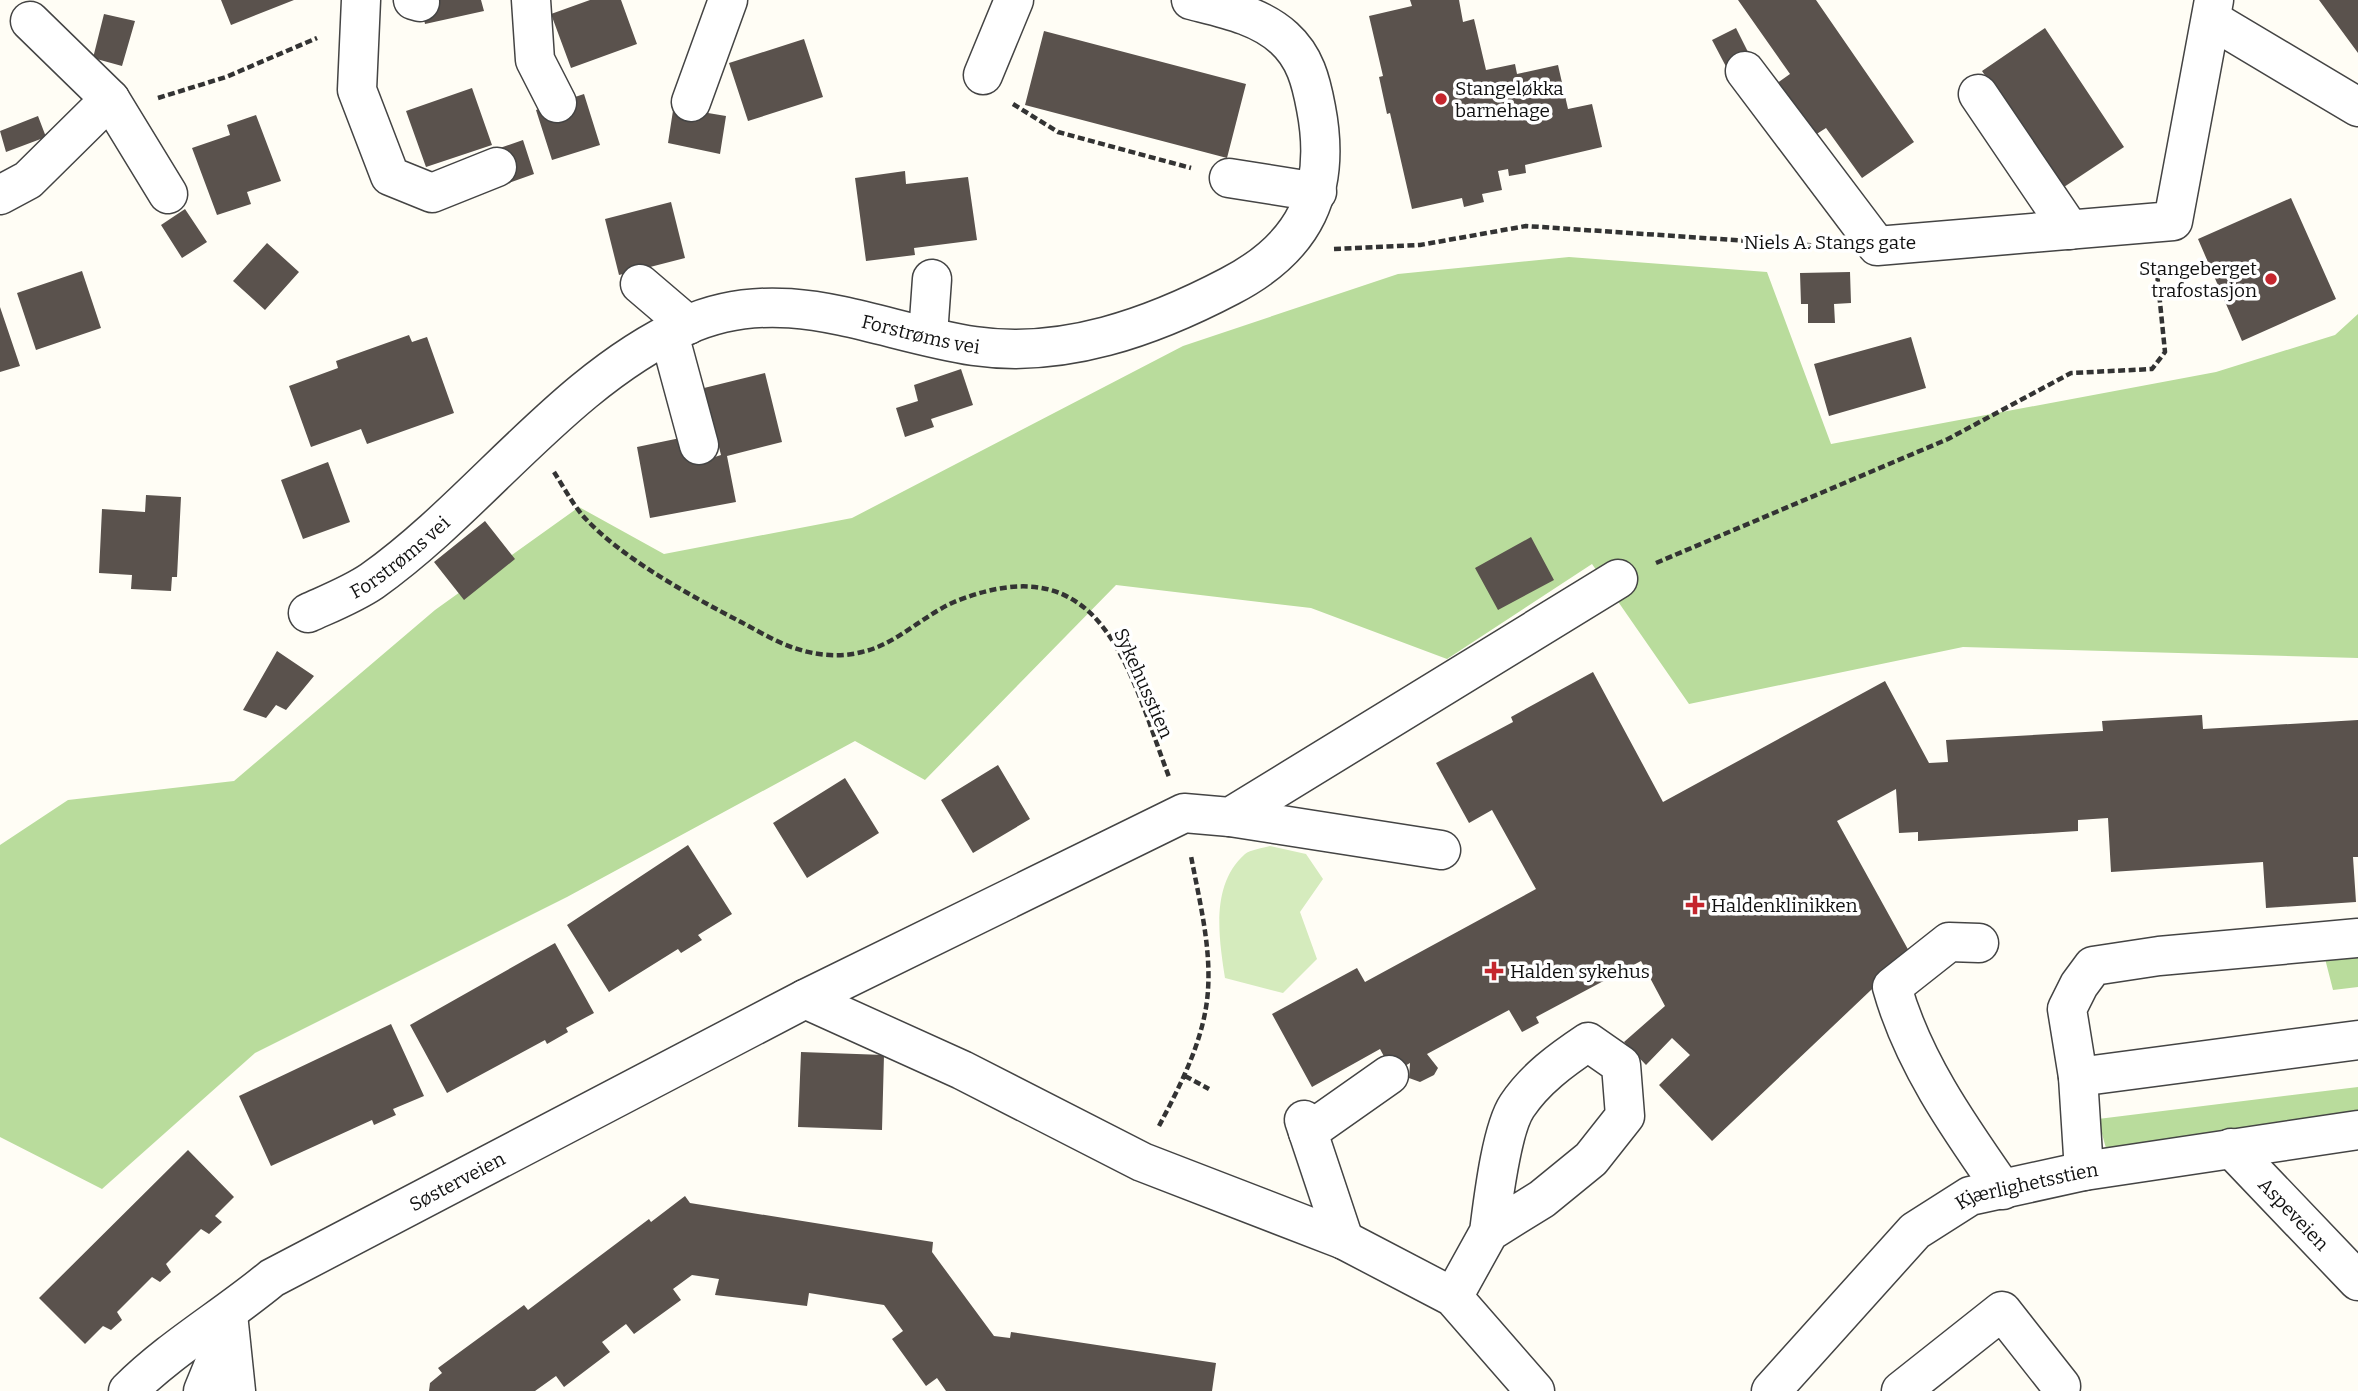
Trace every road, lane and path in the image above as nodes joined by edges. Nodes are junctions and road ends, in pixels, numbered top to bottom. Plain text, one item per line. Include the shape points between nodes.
1 (531, 0) edge
2 (729, 0) edge
3 (1014, 0) edge
4 (1191, 0) edge
5 (359, 8) edge
6 (2213, 10) edge
7 (30, 21) dead end
8 (1745, 71) dead end
9 (983, 75) joint
10 (1978, 94) dead end
11 (691, 102) dead end
12 (557, 103) dead end
13 (115, 107) junction
14 (2358, 107) edge
15 (497, 167) dead end
16 (1229, 178) joint
17 (1317, 192) junction
18 (168, 194) dead end
19 (0, 195) edge
20 (2155, 223) junction
21 (2070, 230) junction
22 (1877, 246) junction
23 (1283, 250) junction
24 (932, 279) dead end
25 (640, 285) dead end
26 (679, 330) junction
27 (928, 335) junction
28 (532, 438) junction
29 (699, 444) dead end
30 (1618, 579) joint
31 (308, 614) dead end
32 (1184, 813) junction
33 (1230, 817) junction
34 (1441, 850) dead end
35 (2358, 938) edge
36 (1979, 943) dead end
37 (805, 999) junction
38 (2358, 1040) edge
39 (1389, 1075) dead end
40 (1185, 1076) junction
41 (2078, 1077) junction
42 (1209, 1088) dead end
43 (2358, 1130) edge
44 (2231, 1148) junction
45 (1142, 1162) junction
46 (2084, 1171) junction
47 (2003, 1190) junction
48 (1489, 1232) junction
49 (1344, 1240) junction
50 (2358, 1280) edge
51 (1453, 1297) junction
52 (229, 1319) junction
53 (2061, 1386) dead end
54 (128, 1391) edge
55 (203, 1391) edge
56 (236, 1391) edge
57 (1535, 1391) edge
58 (1771, 1391) edge
59 (1901, 1391) edge

1 - 12 street via 535,60
2 - 11 street
3 - 9 street
4 - 17 street, Forstrøms vei via 1253,18 1283,36 1300,57 1310,78 1319,123 1322,158
5 - 13 path via 272,58 226,77
5 - 15 street via 357,90 390,176 432,193
6 - 14 street
6 - 20 street via 2173,221
7 - 13 street
8 - 22 street
9 - 16 path via 1014,104 1058,132
10 - 21 street
13 - 18 street
13 - 19 street via 28,180
16 - 17 street
17 - 23 street, Forstrøms vei via 1305,220
20 - 21 street, Niels A. Stangs gate
20 - 30 path via 2156,285 2165,352 2152,369 2071,373 1948,439
21 - 22 street, Niels A. Stangs gate
22 - 23 path, Niels A. Stangs gate via 1786,246 1526,226 1420,246
23 - 27 street, Forstrøms vei via 1259,269 1195,304 1095,339 1052,348 1012,348 974,346
24 - 27 street
25 - 26 street
26 - 27 street, Forstrøms vei via 736,310 781,306
26 - 28 street, Forstrøms vei via 579,397
26 - 29 street
28 - 31 street, Forstrøms vei via 402,558 368,583
28 - 32 path, Sykehusstien via 583,516 639,562 693,597 792,648 830,656 862,652 939,609 994,589 1024,587 1071,596 1111,635
30 - 33 street
32 - 33 street
32 - 37 street, Søsterveien
32 - 40 path, Sykehusstien via 1209,990
33 - 34 street
35 - 41 street via 2094,966 2067,1009
36 - 47 street via 1949,942 1892,986 1899,1012 1945,1107
37 - 45 street via 962,1070
37 - 52 street, Søsterveien via 272,1278
38 - 41 street
39 - 49 street via 1306,1126
40 - 42 path
40 - 45 path, Sykehusstien
41 - 46 street
43 - 44 street, Kjærlighetsstien
44 - 46 street, Kjærlighetsstien
44 - 50 street, Aspeveien
45 - 49 street
46 - 47 street, Kjærlighetsstien
47 - 58 street, Kjærlighetsstien via 1970,1196 1915,1231
48 - 48 street via 1542,1199 1591,1159 1625,1115 1621,1065 1588,1042 1553,1065 1515,1108 1498,1166
48 - 51 street
49 - 51 street
51 - 57 street
52 - 54 street, Søsterveien via 156,1362
52 - 55 street
52 - 56 street
53 - 59 street via 2002,1311

